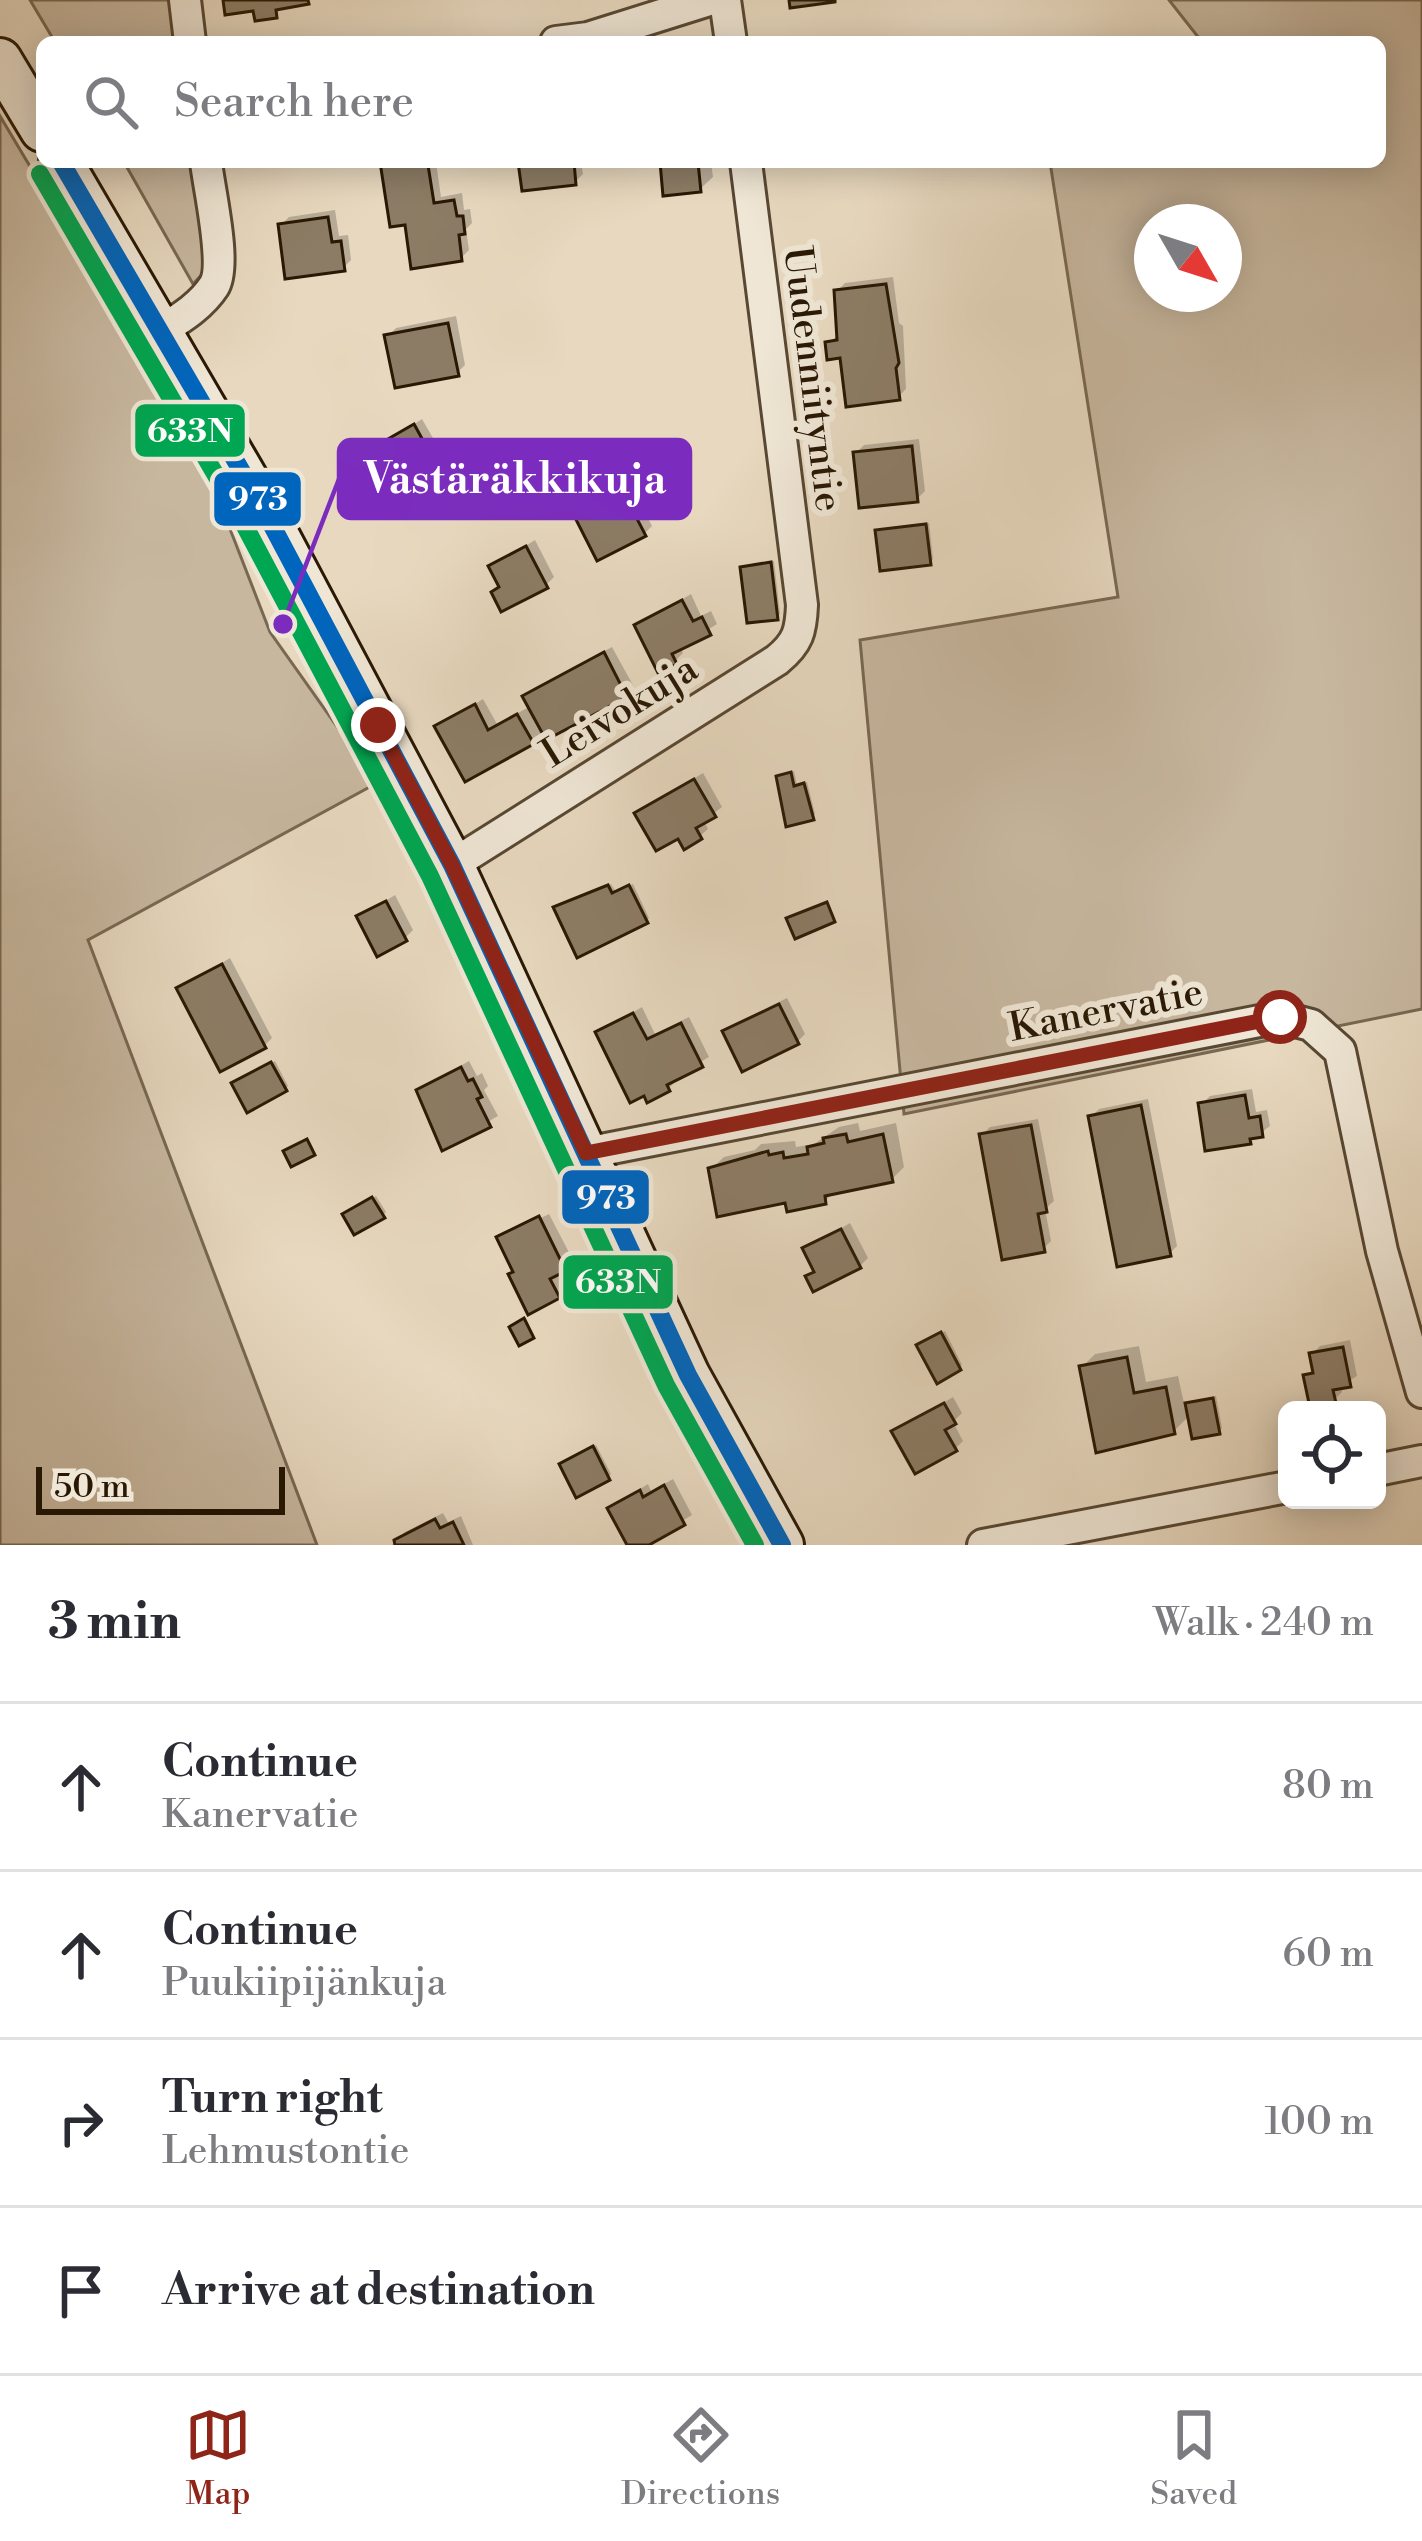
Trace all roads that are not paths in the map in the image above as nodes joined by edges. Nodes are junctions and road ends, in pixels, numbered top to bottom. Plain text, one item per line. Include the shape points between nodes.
1 (185, 0) edge
2 (710, 0) edge
3 (725, 0) edge
4 (189, 36) edge
5 (594, 36) edge
6 (729, 36) edge
7 (0, 60) edge
8 (36, 120) edge
9 (65, 168) edge
10 (207, 168) edge
11 (747, 168) edge
12 (163, 331) junction
13 (802, 605) joint
14 (452, 865) junction
15 (586, 1153) junction
16 (1422, 1392) edge
17 (1422, 1461) edge
18 (1386, 1468) edge
19 (1278, 1489) edge
20 (782, 1545) edge
21 (983, 1545) edge

1 - 4 street
2 - 5 street
3 - 6 street
7 - 8 main road
9 - 12 main road
10 - 12 street via 217,283
11 - 13 street, Uudenniityntie
12 - 14 main road
13 - 14 street, Leivokuja via 801,631 777,660
14 - 15 main road
15 - 16 street, Kanervatie via 1280,1017 1311,1025 1340,1051 1382,1252
15 - 20 main road via 688,1375
17 - 18 street
19 - 21 street

